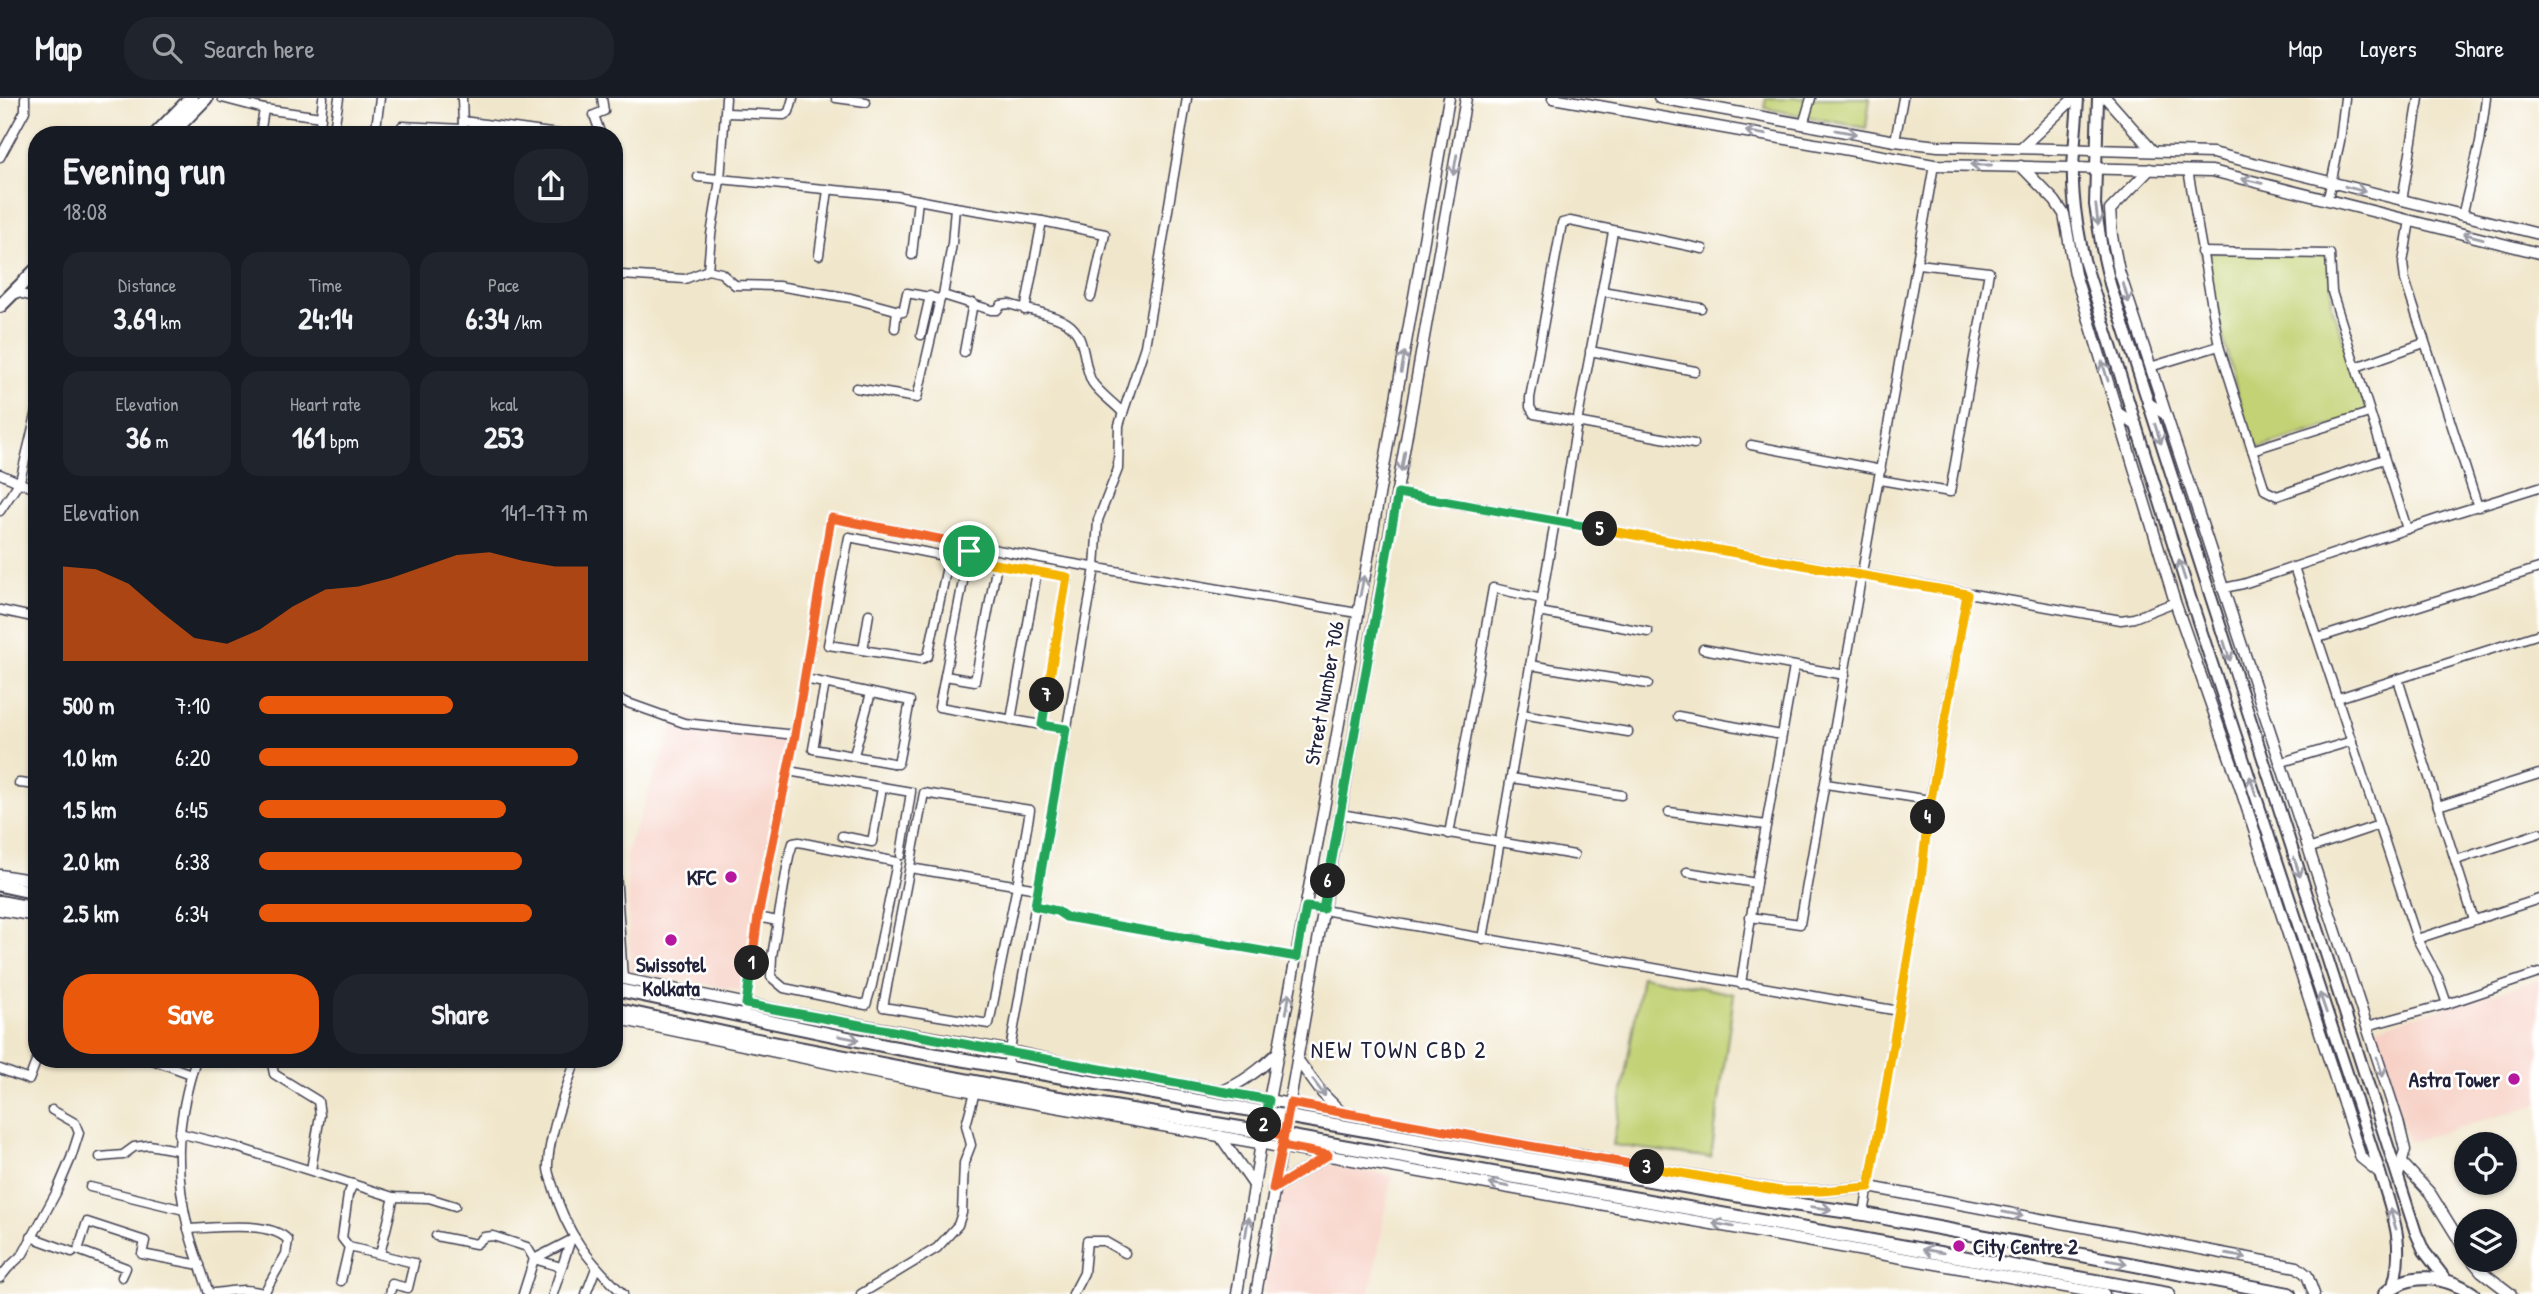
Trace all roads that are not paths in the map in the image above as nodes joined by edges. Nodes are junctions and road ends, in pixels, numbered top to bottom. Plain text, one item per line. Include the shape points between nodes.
1 (25, 98) edge
2 (205, 98) edge
3 (222, 98) edge
4 (323, 98) edge
5 (339, 98) edge
6 (380, 98) edge
7 (462, 98) edge
8 (602, 98) edge
9 (726, 98) edge
10 (793, 98) edge
11 (836, 98) edge
12 (1187, 98) edge
13 (1448, 98) edge
14 (1466, 98) edge
15 (1553, 98) edge
16 (1659, 98) edge
17 (1811, 98) edge
18 (1903, 98) edge
19 (2076, 98) edge
20 (2098, 98) edge
21 (2106, 98) edge
22 (2345, 98) edge
23 (2419, 98) edge
24 (2486, 98) edge
25 (186, 99) edge
26 (866, 102) dead end
27 (264, 109) junction
28 (726, 113) junction
29 (321, 117) junction
30 (1803, 125) junction
31 (163, 126) edge
32 (179, 126) edge
33 (261, 126) edge
34 (320, 126) edge
35 (334, 126) edge
36 (376, 126) edge
37 (463, 126) edge
38 (598, 126) edge
39 (1895, 141) junction
40 (2022, 146) junction
41 (2076, 148) junction
42 (2095, 148) junction
43 (2152, 150) junction
44 (0, 157) edge
45 (1934, 165) junction
46 (2021, 166) junction
47 (2073, 167) junction
48 (2095, 169) junction
49 (2150, 169) junction
50 (2188, 170) junction
51 (698, 177) dead end
52 (720, 180) junction
53 (2331, 182) junction
54 (828, 190) junction
55 (2328, 198) junction
56 (918, 200) junction
57 (2402, 201) junction
58 (955, 207) junction
59 (2462, 216) junction
60 (2410, 220) junction
61 (1042, 221) junction
62 (1613, 232) junction
63 (2538, 234) edge
64 (1703, 249) dead end
65 (2201, 252) junction
66 (2539, 253) edge
67 (819, 255) dead end
68 (912, 255) dead end
69 (1918, 264) junction
70 (28, 268) edge
71 (708, 270) junction
72 (623, 275) edge
73 (28, 278) edge
74 (1602, 291) junction
75 (14, 292) junction
76 (0, 296) edge
77 (28, 296) edge
78 (930, 296) junction
79 (942, 297) junction
80 (1091, 297) dead end
81 (973, 303) junction
82 (0, 306) edge
83 (1701, 308) dead end
84 (897, 310) junction
85 (1025, 310) junction
86 (895, 328) dead end
87 (921, 335) dead end
88 (2424, 343) junction
89 (2219, 346) junction
90 (1590, 351) junction
91 (964, 352) dead end
92 (2150, 367) junction
93 (2356, 367) junction
94 (1695, 371) dead end
95 (856, 388) dead end
96 (2148, 403) junction
97 (1123, 413) junction
98 (2118, 413) junction
99 (2369, 413) junction
100 (2165, 414) junction
101 (1577, 423) junction
102 (2136, 425) junction
103 (1694, 444) dead end
104 (1751, 445) dead end
105 (28, 448) edge
106 (2252, 450) junction
107 (2384, 459) junction
108 (1881, 470) junction
109 (0, 474) edge
110 (1880, 480) junction
111 (20, 481) junction
112 (28, 485) edge
113 (2539, 487) edge
114 (1398, 493) junction
115 (2478, 507) junction
116 (0, 511) edge
117 (1558, 521) junction
118 (2407, 529) junction
119 (970, 545) junction
120 (968, 559) junction
121 (997, 564) junction
122 (2294, 567) junction
123 (1095, 568) junction
124 (2539, 568) edge
125 (1037, 572) junction
126 (1863, 575) junction
127 (2224, 588) junction
128 (1967, 594) junction
129 (819, 596) junction
130 (837, 599) junction
131 (1542, 599) junction
132 (2175, 602) junction
133 (0, 610) edge
134 (1539, 612) junction
135 (1357, 613) junction
136 (869, 614) dead end
137 (28, 616) edge
138 (1648, 632) dead end
139 (2539, 635) edge
140 (2318, 638) junction
141 (1703, 649) dead end
142 (863, 650) junction
143 (1530, 665) junction
144 (1794, 667) junction
145 (1845, 675) junction
146 (945, 676) junction
147 (805, 679) junction
148 (2398, 679) junction
149 (825, 683) junction
150 (1648, 684) dead end
151 (871, 693) junction
152 (2338, 698) junction
153 (623, 701) edge
154 (1522, 714) junction
155 (1678, 716) dead end
156 (1011, 720) junction
157 (1042, 725) junction
158 (1066, 729) junction
159 (1628, 732) dead end
160 (795, 735) junction
161 (1781, 735) junction
162 (2352, 741) junction
163 (854, 755) junction
164 (2279, 763) junction
165 (788, 771) junction
166 (2539, 775) edge
167 (1511, 778) junction
168 (19, 783) dead end
169 (28, 784) edge
170 (1826, 784) junction
171 (882, 788) junction
172 (1621, 795) dead end
173 (1930, 800) junction
174 (2438, 806) junction
175 (1669, 812) dead end
176 (1341, 814) junction
177 (1766, 825) junction
178 (2379, 825) junction
179 (2539, 833) edge
180 (1450, 834) junction
181 (842, 836) dead end
182 (1500, 843) junction
183 (2308, 849) junction
184 (901, 855) dead end
185 (1574, 855) dead end
186 (2456, 860) junction
187 (911, 868) junction
188 (1687, 872) dead end
189 (0, 874) edge
190 (28, 879) edge
191 (1756, 883) junction
192 (0, 886) edge
193 (1017, 886) junction
194 (1038, 889) junction
195 (28, 891) edge
196 (2539, 899) edge
197 (0, 902) edge
198 (760, 906) junction
199 (1035, 906) junction
200 (28, 907) edge
201 (1306, 907) junction
202 (1323, 909) junction
203 (0, 910) edge
204 (779, 911) junction
205 (28, 915) edge
206 (758, 916) junction
207 (1750, 917) junction
208 (2474, 920) junction
209 (777, 921) junction
210 (1483, 939) junction
211 (2417, 939) junction
212 (1297, 957) junction
213 (2539, 973) edge
214 (623, 983) edge
215 (1741, 984) junction
216 (2447, 1004) junction
217 (745, 1010) junction
218 (623, 1011) edge
219 (1899, 1011) junction
220 (623, 1019) edge
221 (2367, 1026) junction
222 (1011, 1051) junction
223 (1279, 1051) junction
224 (1297, 1059) junction
225 (1007, 1067) junction
226 (34, 1068) edge
227 (175, 1068) edge
228 (193, 1068) edge
229 (273, 1068) edge
230 (573, 1068) edge
231 (0, 1069) edge
232 (191, 1074) junction
233 (1221, 1091) junction
234 (975, 1092) junction
235 (1268, 1106) junction
236 (52, 1110) dead end
237 (1289, 1110) junction
238 (1344, 1114) junction
239 (179, 1133) junction
240 (1220, 1136) junction
241 (1262, 1137) junction
242 (1283, 1141) junction
243 (177, 1150) junction
244 (1328, 1155) junction
245 (100, 1157) dead end
246 (2403, 1164) junction
247 (311, 1170) junction
248 (2380, 1173) junction
249 (2398, 1176) junction
250 (353, 1184) junction
251 (1254, 1185) junction
252 (90, 1187) dead end
253 (1869, 1187) junction
254 (1273, 1189) junction
255 (394, 1197) junction
256 (455, 1206) dead end
257 (184, 1210) junction
258 (1864, 1214) junction
259 (188, 1229) junction
260 (2454, 1232) edge
261 (436, 1236) dead end
262 (31, 1237) junction
263 (1828, 1238) junction
264 (572, 1241) junction
265 (349, 1247) junction
266 (72, 1252) dead end
267 (1125, 1253) dead end
268 (380, 1254) junction
269 (534, 1259) junction
270 (200, 1265) junction
271 (561, 1267) junction
272 (596, 1268) junction
273 (2481, 1272) edge
274 (122, 1277) dead end
275 (0, 1278) edge
276 (341, 1280) dead end
277 (2447, 1280) junction
278 (2073, 1282) junction
279 (2389, 1290) edge
280 (209, 1294) edge
281 (265, 1294) edge
282 (390, 1294) edge
283 (523, 1294) edge
284 (553, 1294) edge
285 (586, 1294) edge
286 (623, 1294) edge
287 (861, 1294) edge
288 (1073, 1294) edge
289 (1237, 1294) edge
290 (1256, 1294) edge
291 (2104, 1294) edge
292 (2168, 1294) edge
293 (2289, 1294) edge
294 (2314, 1294) edge
295 (2473, 1294) edge
296 (2511, 1294) edge

1 - 44 street via 25,111
2 - 32 main road
3 - 27 street
4 - 29 street
5 - 35 street
6 - 36 street
7 - 37 street
8 - 38 street via 604,111 594,115
9 - 28 street
10 - 28 street via 784,115
11 - 26 street
12 - 97 street via 1145,346
135 -> 13 street, Street Number 706
14 -> 114 street
45 -> 15 street
16 - 30 street
17 - 30 street
18 - 39 street
19 - 40 street
19 - 41 main road
20 - 42 main road
21 - 43 street
22 - 53 street
23 - 57 street
24 - 59 street
25 - 31 main road
27 - 29 street
27 - 33 street
28 - 52 street
29 - 34 street
30 -> 39 street
39 - 40 street
40 - 41 street
41 - 42 street
41 - 47 main road
42 - 43 street
42 - 48 main road
43 - 53 street via 2213,153
46 -> 45 street
45 - 69 street
46 - 47 street
98 -> 46 street via 2076,274 2064,214
47 - 48 street
47 - 102 main road via 2076,224 2084,260
48 - 49 street
48 -> 96 main road via 2102,249
49 - 50 street
49 -> 92 street via 2109,214 2119,271
55 -> 50 street via 2212,171
50 - 65 street
51 - 52 street
52 - 54 street
52 - 71 street
53 - 55 street
53 -> 57 street
54 - 56 street
54 - 67 street
55 - 60 street
56 - 58 street
56 - 68 street
57 - 59 street
58 - 61 street
58 - 79 street
59 - 63 street
66 -> 60 street
60 - 88 street via 2405,281
61 - 80 street via 1105,234
61 - 85 street
62 - 64 street
62 - 74 street
62 - 101 street via 1570,221 1562,223 1559,230 1530,407 1534,414
65 - 89 street
65 - 93 street via 2330,254 2332,292
69 - 108 street
69 - 110 street via 1989,272 1951,492
70 - 76 main road
71 - 72 street via 685,278
71 - 84 street via 721,273 735,285 778,286
73 - 75 main road
74 - 83 street
74 - 90 street
75 - 77 street
75 - 82 main road
78 - 79 street
78 - 84 street via 907,293 903,312
78 - 87 street
79 - 81 street
79 - 95 street via 918,398
81 - 85 street via 991,310 1009,304
81 - 91 street
84 - 86 street
85 - 97 street via 1066,322 1076,332 1094,386
88 - 93 street
88 - 115 street
89 - 92 street
89 - 106 street
90 - 94 street
90 - 101 street
92 - 100 street
93 - 99 street
96 - 100 main road
96 -> 249 main road
97 - 123 street via 1118,469 1098,520
98 - 102 main road
98 - 132 street
99 - 106 street
99 - 107 street
100 - 127 street
101 - 103 street
101 - 117 street
248 -> 102 main road
104 - 108 street
105 - 111 street
106 - 107 street via 2265,490 2274,496
107 - 118 street
108 - 110 street
109 - 111 street
110 - 126 street
111 - 112 street
111 - 116 street
113 - 115 street
114 - 117 street
114 - 176 street
115 - 118 street
117 - 126 street
117 - 131 street
118 - 122 street
119 - 120 street
119 - 123 street
119 - 129 street via 831,518
120 - 121 street
120 - 146 street
121 - 125 street
121 - 146 street via 975,681
122 - 127 street
122 - 140 street
123 - 135 street
123 - 158 street
124 - 140 street
125 - 156 street
125 - 157 street via 1067,577
126 - 128 street
126 - 145 street
127 - 164 street
128 - 132 street via 2121,620
128 - 173 street
129 - 130 street
129 - 147 street
130 - 142 street via 828,645
130 - 142 street via 849,537 948,557 928,656 922,659
131 - 134 street
131 - 180 street via 1493,589
132 - 248 street via 2361,1158
133 - 137 street
134 - 138 street
134 - 143 street
135 - 201 street, Street Number 706
136 - 142 street
139 - 148 street
140 - 152 street
141 - 144 street
143 - 150 street
143 - 154 street
144 - 145 street
144 - 161 street
145 - 170 street
146 - 156 street via 939,707
147 - 149 street
147 - 160 street
148 - 152 street
148 - 174 street
149 - 151 street
149 - 163 street via 813,749
151 - 163 street
151 - 163 street via 910,701 898,764
152 - 162 street
153 - 160 street via 684,723
154 - 159 street
154 - 167 street
155 - 161 street
156 - 157 street
157 - 158 street
158 - 194 street
160 - 165 street
161 - 177 street
162 - 164 street
162 - 178 street
164 - 183 street
165 - 171 street
165 - 198 street
166 - 174 street
167 - 172 street
167 - 182 street
168 - 169 street
170 - 173 street
170 - 207 street via 1800,925
171 - 181 street via 872,842
171 - 184 street via 911,792
173 - 219 street
174 - 186 street
175 - 177 street
176 - 180 street
176 - 202 street
177 - 191 street
178 - 183 street
178 - 211 street
179 - 186 street
180 - 182 street
182 - 185 street
182 - 210 street
183 - 221 street
186 - 208 street
187 - 193 street
187 - 193 street via 924,793 1030,810
187 - 193 street via 883,1007 989,1024
188 - 191 street
189 - 190 street
191 - 207 street
192 - 195 main road
193 - 194 street
194 - 199 street
196 - 208 street
197 - 200 main road
198 - 204 street
198 - 206 street
199 - 212 street via 1066,917
199 - 222 street
201 - 202 street
201 - 212 street, Street Number 706
202 - 210 street
202 - 224 street
203 - 205 street
204 - 209 street
204 - 209 street via 793,843 897,862 866,1005 784,988 771,977
206 - 209 street
206 - 217 street
207 - 215 street
208 - 211 street
210 - 215 street
211 - 216 street
223 -> 212 street, Street Number 706
213 - 216 street
214 - 217 main road
215 - 219 street
216 - 221 street
217 - 222 street
217 -> 225 main road via 891,1047
218 - 241 main road
219 - 253 street
220 - 234 street
221 -> 246 street via 2398,1121 2405,1150
222 - 225 street
222 - 233 street
223 - 233 street via 1261,1069
223 - 235 street, Street Number 706
224 - 237 street
224 -> 238 street
225 - 235 main road
226 - 231 street via 29,1080
227 - 232 street
228 - 232 street
229 - 247 street via 274,1074 318,1101
230 - 264 street via 548,1168
232 - 239 street
233 - 235 street
234 - 240 street
234 - 287 street via 967,1119 971,1145 964,1163 958,1225 937,1248
235 - 237 main road
235 - 241 street, Street Number 706
236 - 262 street via 75,1123 79,1133 56,1193
237 - 238 street
237 - 242 street
237 -> 258 main road via 1764,1200
238 - 253 street via 1780,1191
239 - 243 street
239 - 247 street
240 - 241 street
240 - 251 street
241 - 242 main road
241 - 251 street, Street Number 706
242 - 244 street
242 - 254 street
242 - 263 main road
243 - 245 street via 149,1145 134,1147 123,1155
243 - 257 street
244 - 254 street
263 -> 244 street
246 - 249 street
246 - 260 street via 2420,1180
247 - 250 street
279 -> 248 main road via 2399,1265 2399,1242
249 - 277 main road via 2420,1243
250 - 255 street
250 - 265 street via 342,1237
289 -> 251 street, Street Number 706
252 - 257 street
253 - 258 street
253 -> 294 street via 2297,1267 2307,1275
254 - 290 street
255 - 256 street via 429,1198
255 - 268 street
257 - 259 street
258 -> 293 main road
259 - 270 street
259 - 281 street via 250,1227 283,1235 288,1240 286,1254
261 - 269 street via 476,1244 493,1236 527,1247
262 - 266 street
262 - 275 street via 23,1254
278 -> 263 main road
264 - 269 street
264 - 271 street
264 - 272 street
265 - 268 street
265 - 276 street
267 - 288 street via 1104,1241 1087,1241 1084,1273
268 - 282 street via 414,1263 408,1289 392,1284
269 - 271 street
269 - 283 street
270 - 274 street via 142,1255 145,1241 87,1222 78,1250 126,1268
270 - 280 street
271 - 284 street
272 - 285 street
272 - 286 street
273 - 296 street
277 - 279 main road via 2416,1278
277 - 295 main road
278 - 291 street
278 - 292 main road
280 - 281 street via 241,1289

